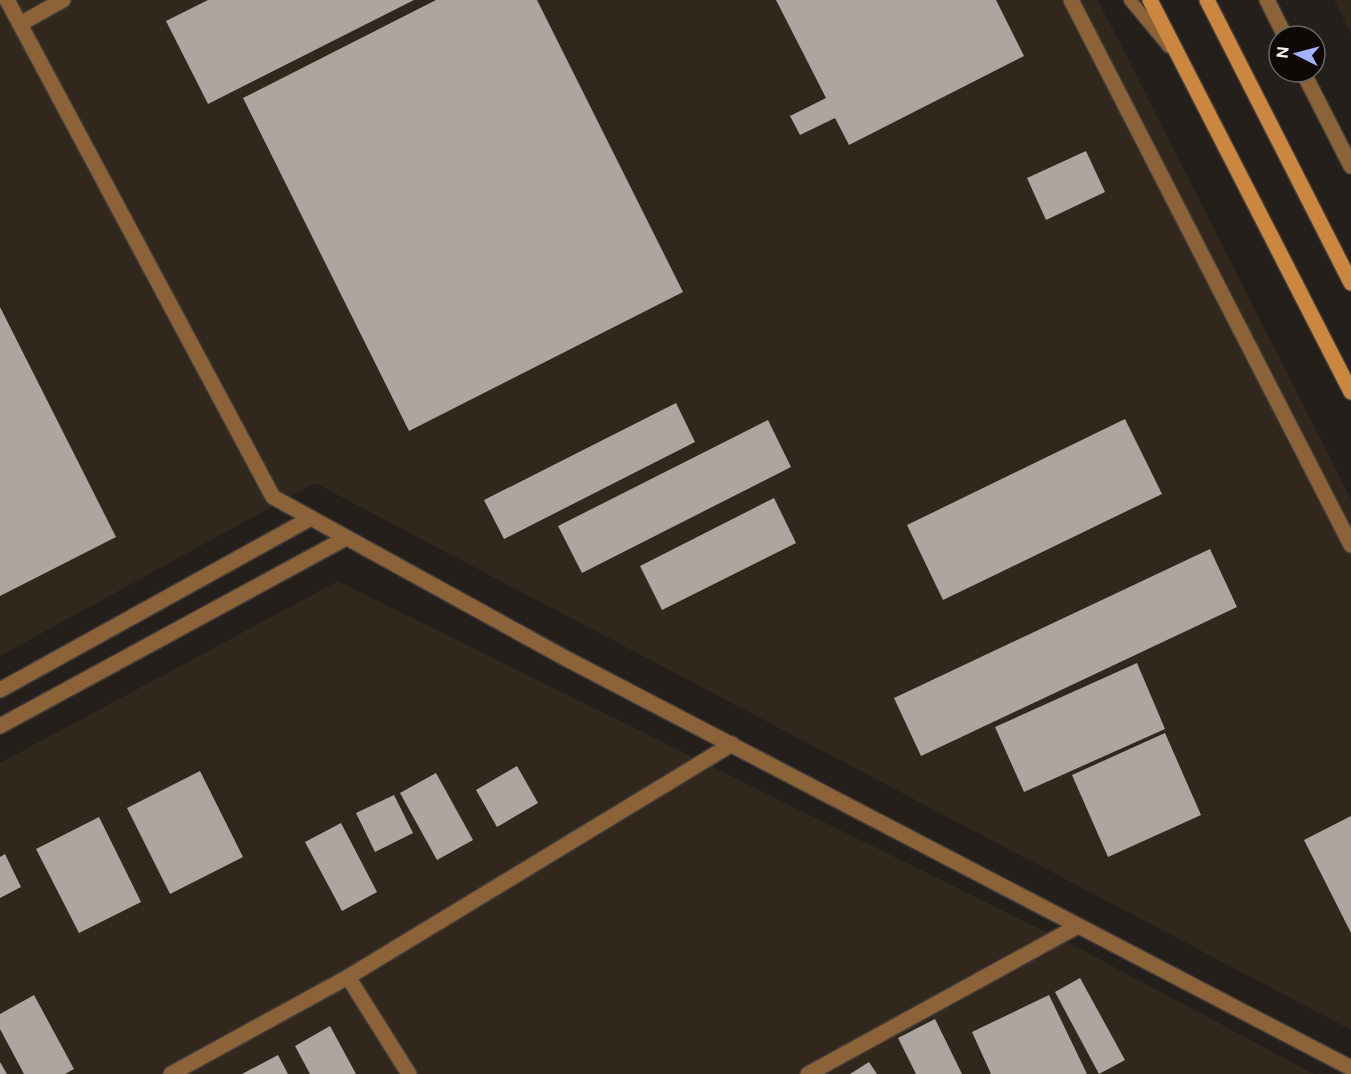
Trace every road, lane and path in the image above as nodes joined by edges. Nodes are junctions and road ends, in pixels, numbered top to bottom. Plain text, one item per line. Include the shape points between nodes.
1 (7, 0) edge
2 (63, 0) edge
3 (1071, 0) edge
4 (1130, 0) edge
5 (1150, 0) edge
6 (1207, 0) edge
7 (1267, 0) edge
8 (20, 24) junction
9 (1279, 24) edge
10 (1182, 61) junction
11 (1309, 84) edge
12 (1351, 166) edge
13 (1351, 282) edge
14 (1351, 392) edge
15 (311, 518) junction
16 (346, 538) junction
17 (1351, 544) edge
18 (0, 690) edge
19 (0, 726) edge
20 (732, 744) junction
21 (1078, 926) junction
22 (348, 977) junction
23 (1351, 1068) edge
24 (171, 1074) edge
25 (409, 1074) edge
26 (808, 1074) edge

1 - 8 street
2 - 8 street
3 - 17 street
4 - 10 lane
5 - 10 street
6 - 13 street
7 - 9 street
8 - 15 street via 273,497
10 - 14 street
11 - 12 street
15 - 16 street
15 - 18 street
16 - 19 street
16 - 20 street
20 - 21 street
20 - 22 street
21 - 23 street
21 - 26 street
22 - 24 street
22 - 25 street

